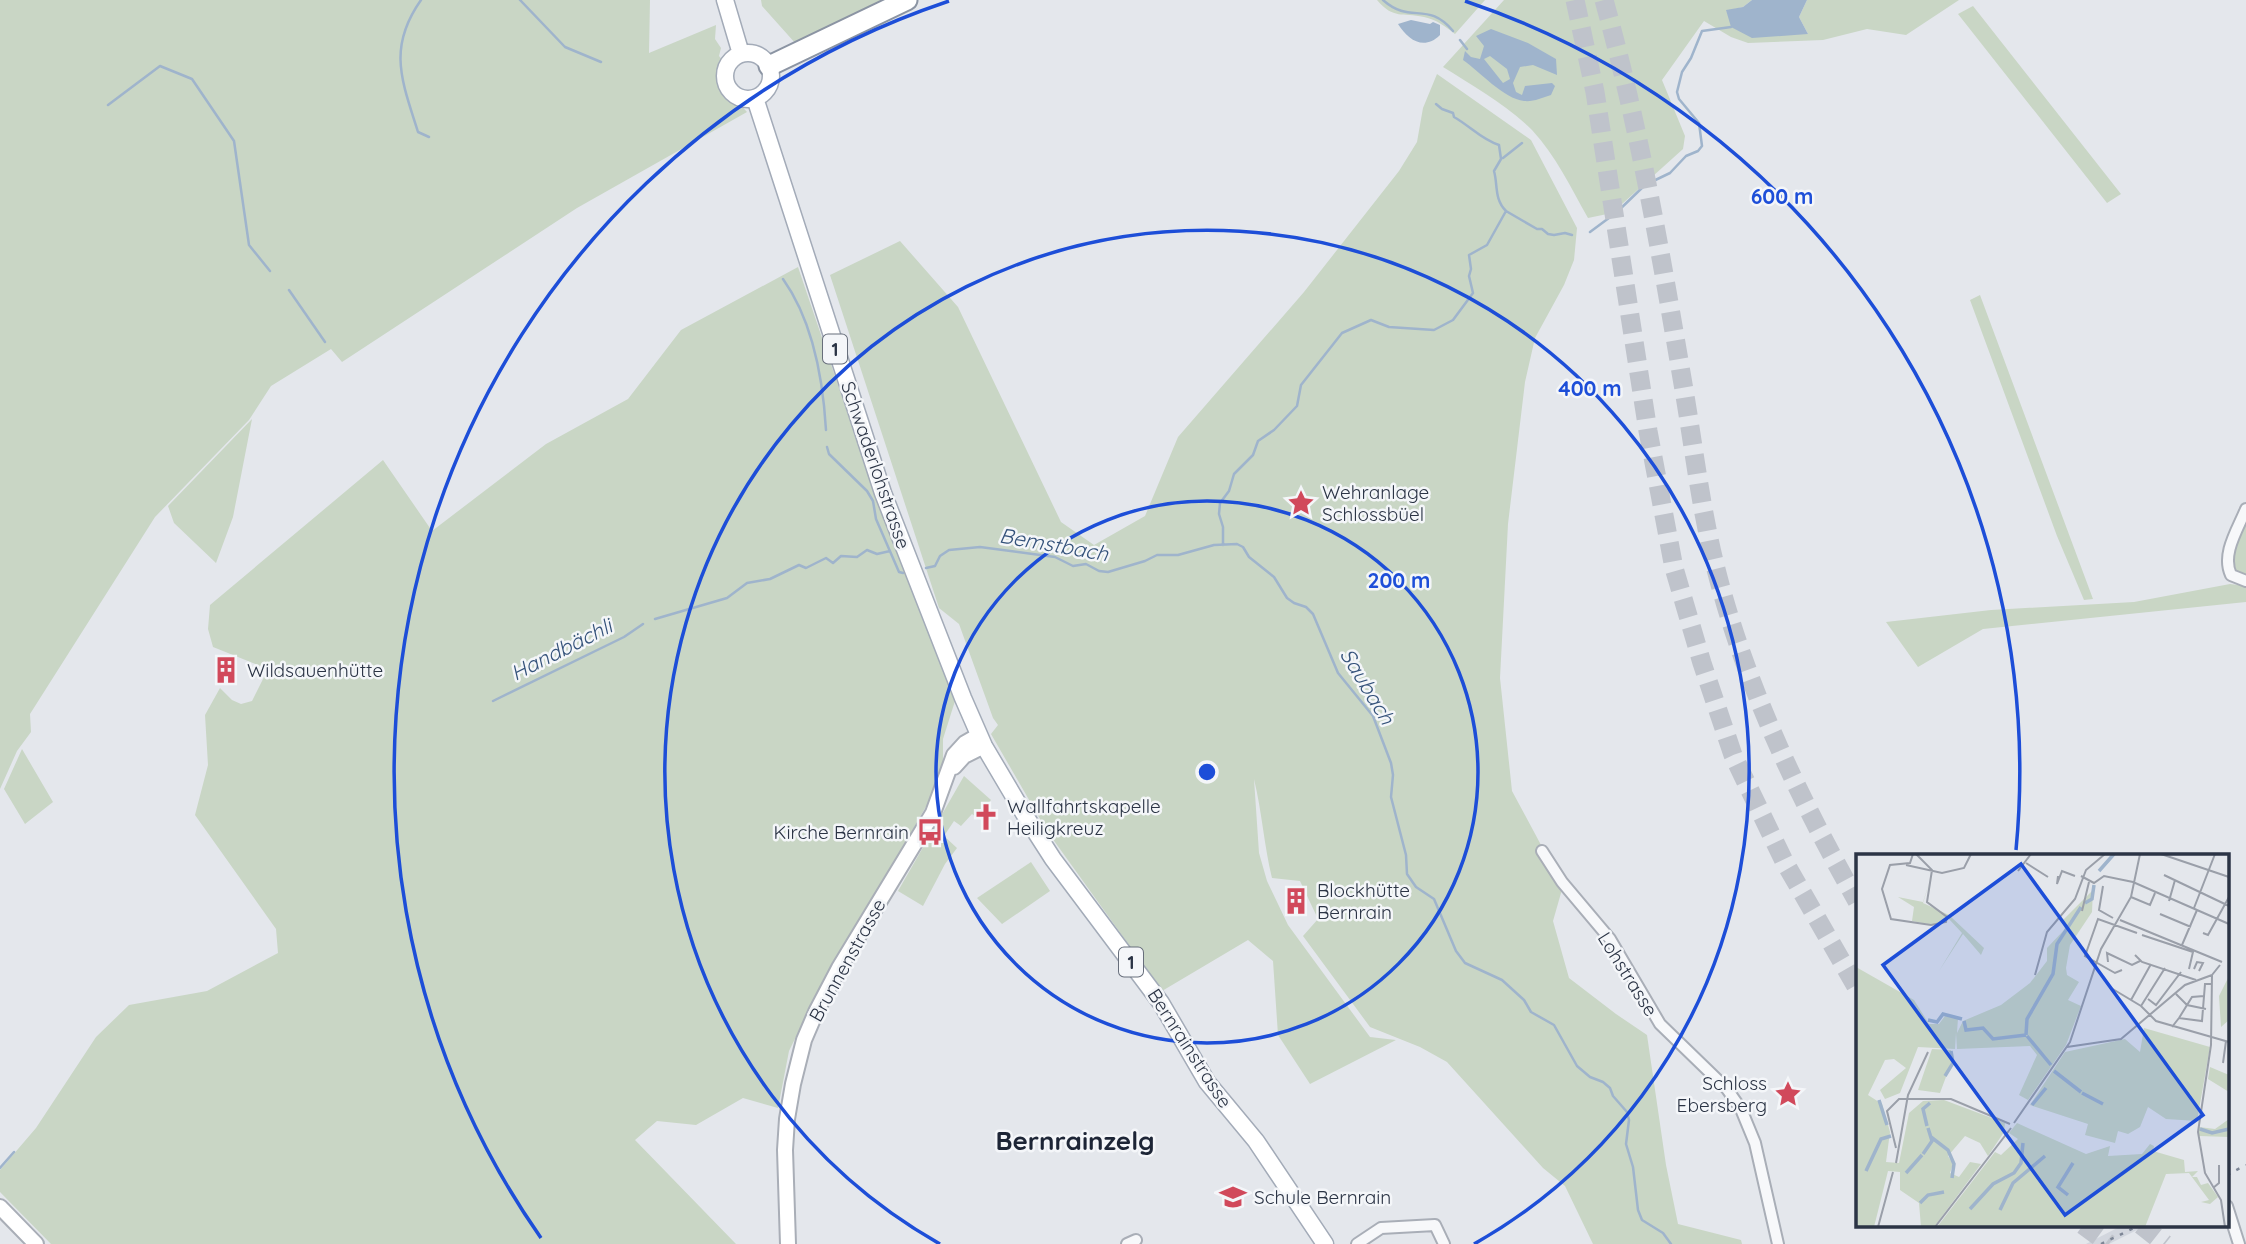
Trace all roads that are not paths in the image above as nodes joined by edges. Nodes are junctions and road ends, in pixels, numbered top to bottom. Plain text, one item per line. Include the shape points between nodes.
1 (725, 0) edge
2 (907, 0) edge
3 (741, 54) junction
4 (769, 66) junction
5 (755, 98) junction
6 (2246, 509) edge
7 (2246, 581) edge
8 (967, 709) joint
9 (981, 741) junction
10 (1542, 852) dead end
11 (0, 1207) edge
12 (2228, 1209) edge
13 (36, 1244) edge
14 (788, 1244) edge
15 (1325, 1244) edge
16 (1357, 1244) edge
17 (1444, 1244) edge
18 (1778, 1244) edge
19 (2239, 1244) edge

1 - 3 main road
2 - 4 highway
3 - 4 main road via 760,56
3 - 5 main road via 728,64 727,87 736,96
4 - 5 main road via 771,82
5 - 8 main road, Schwaderlohstrasse / 1 via 883,493
6 - 7 street via 2229,551 2228,569
8 - 9 main road, Bernrainstrasse / 1
9 - 14 main road, Brunnenstrasse via 949,774 933,813 839,968 804,1040 787,1119
9 - 15 main road, Bernrainstrasse / 1 via 1054,859 1161,1003 1207,1082 1256,1141
10 - 18 street, Lohstrasse via 1610,939 1660,1024 1727,1089 1741,1109 1755,1143
11 - 13 main road
12 - 19 street
16 - 17 street via 1381,1228 1435,1225

